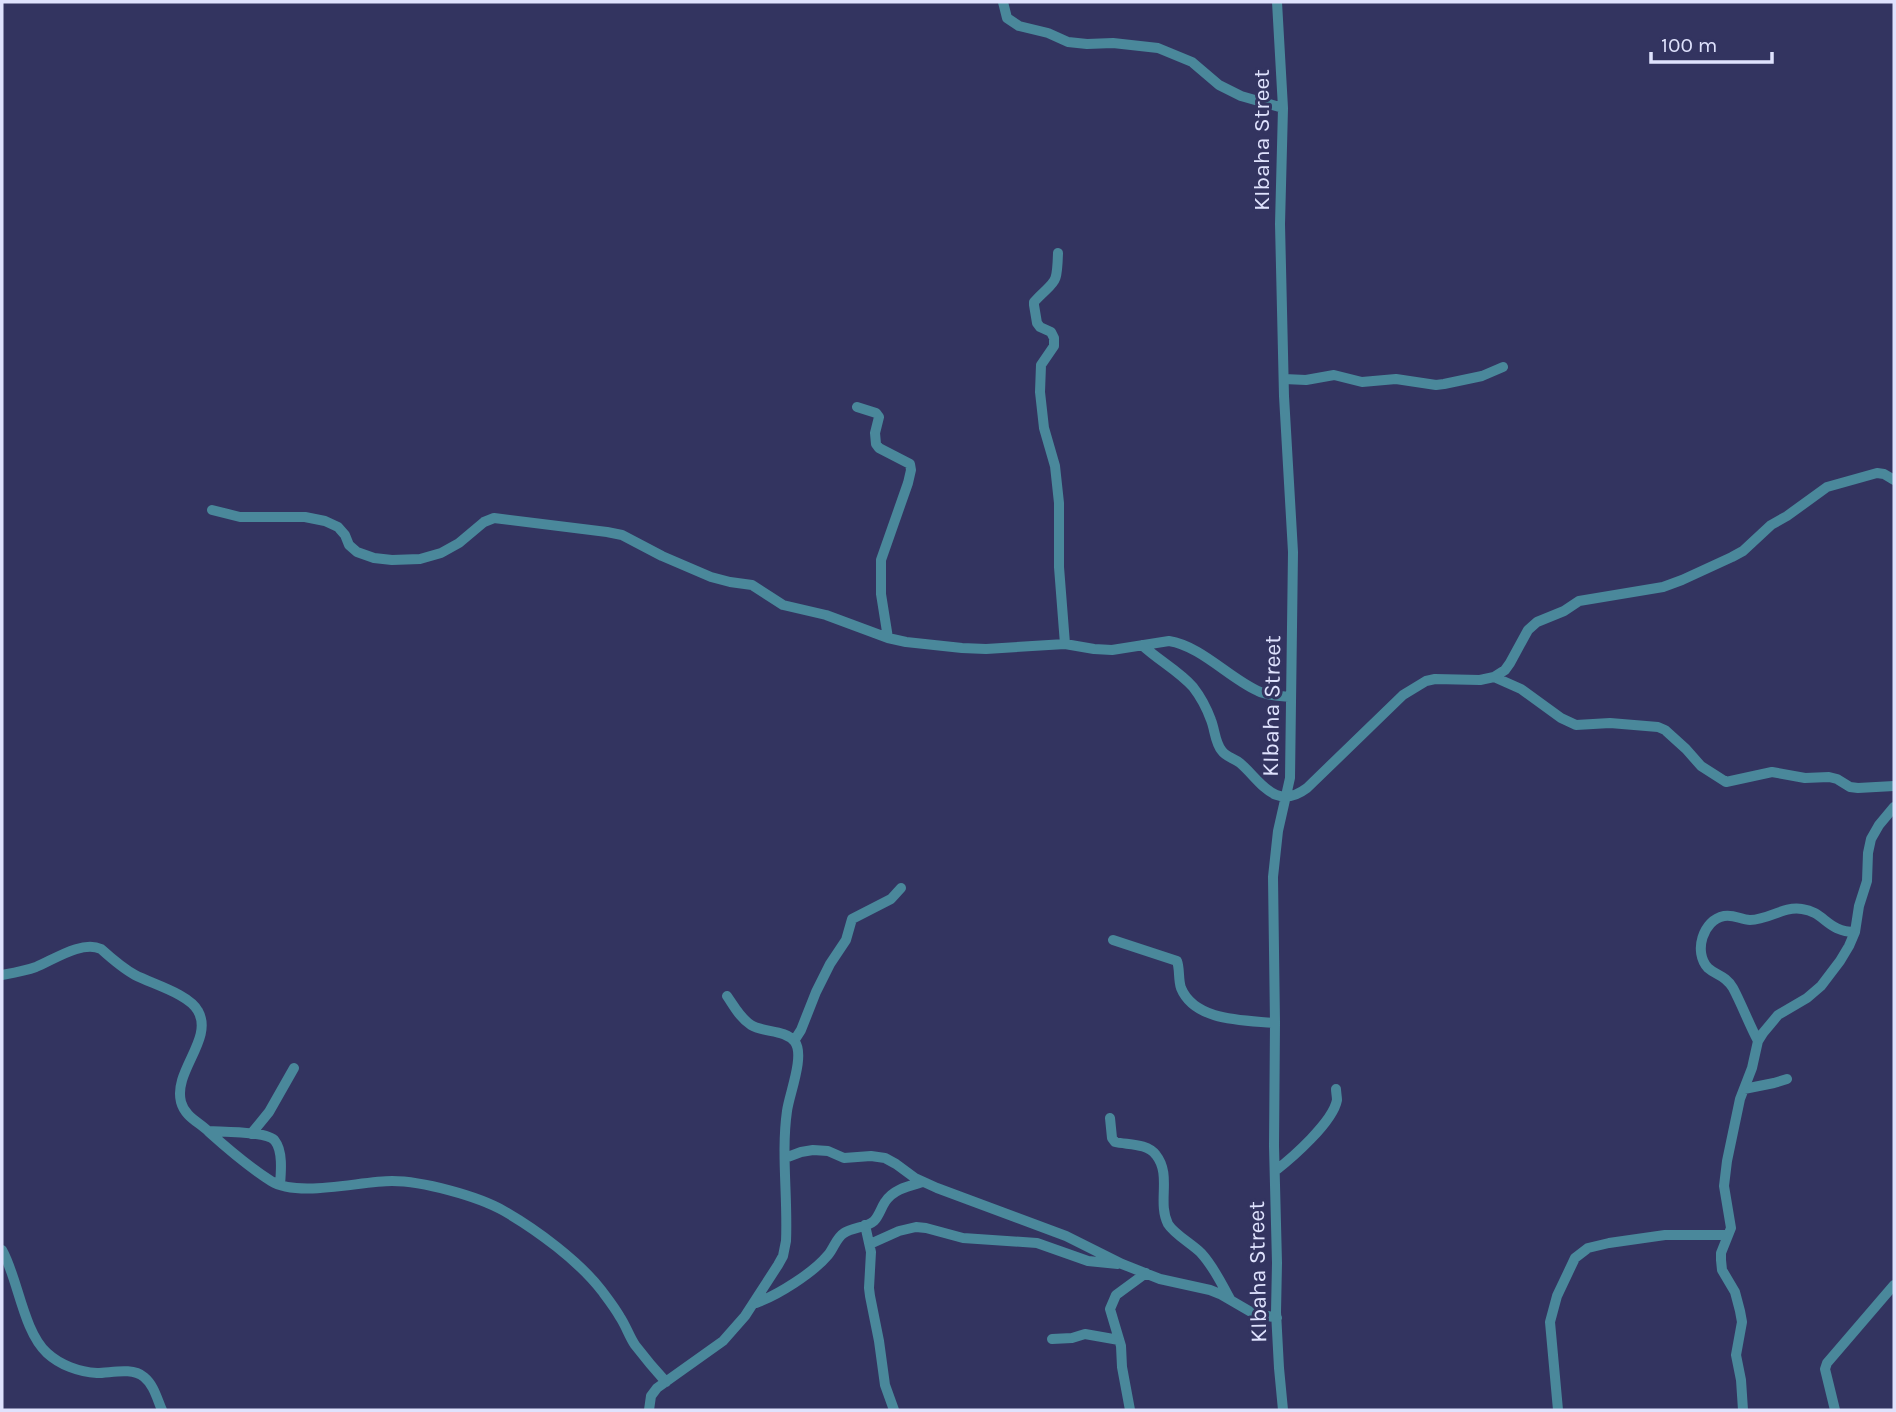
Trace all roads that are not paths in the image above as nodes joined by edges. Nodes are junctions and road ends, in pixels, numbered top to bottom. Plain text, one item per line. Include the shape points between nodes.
1 (1003, 2) edge
2 (1277, 2) edge
3 (1283, 108) junction
4 (1058, 253) dead end
5 (1503, 367) dead end
6 (1284, 379) junction
7 (858, 407) dead end
8 (1894, 480) edge
9 (212, 510) dead end
10 (888, 638) junction
11 (1065, 644) junction
12 (1142, 645) junction
13 (1494, 677) junction
14 (1291, 697) junction
15 (1894, 786) edge
16 (1287, 797) junction
17 (1892, 812) edge
18 (901, 888) dead end
19 (1855, 932) junction
20 (1113, 940) dead end
21 (2, 975) edge
22 (727, 996) dead end
23 (1275, 1023) junction
24 (794, 1041) junction
25 (1758, 1041) junction
26 (293, 1068) dead end
27 (1787, 1079) dead end
28 (1336, 1089) dead end
29 (1744, 1089) junction
30 (1110, 1118) dead end
31 (209, 1131) junction
32 (251, 1134) junction
33 (785, 1158) junction
34 (1275, 1171) junction
35 (923, 1182) junction
36 (280, 1185) junction
37 (865, 1225) junction
38 (1728, 1236) junction
39 (870, 1244) junction
40 (2, 1250) edge
41 (1122, 1264) junction
42 (1146, 1273) junction
43 (1894, 1285) edge
44 (1230, 1299) junction
45 (756, 1303) junction
46 (1277, 1318) junction
47 (1052, 1339) dead end
48 (1119, 1340) junction
49 (666, 1382) junction
50 (161, 1410) edge
51 (649, 1410) edge
52 (894, 1410) edge
53 (1130, 1410) edge
54 (1283, 1410) edge
55 (1558, 1410) edge
56 (1743, 1410) edge
57 (1835, 1410) edge

1 - 3 street via 1007,18 1019,26 1068,42 1158,48 1192,62 1219,85 1241,96
2 - 3 street, KIbaha Street
3 - 6 street, KIbaha Street
4 - 11 street via 1057,279 1034,305 1037,323 1054,338 1041,365 1040,392 1059,503
5 - 6 street via 1436,385 1396,379 1362,382 1334,375
6 - 14 street, KIbaha Street via 1293,552
7 - 10 street via 879,417 874,439 879,448 910,464 911,470 881,561
8 - 13 street via 1877,473 1827,487 1732,557 1663,587 1576,602 1531,626 1505,670
9 - 10 street via 240,517 325,521 338,527 357,552 392,560 441,553 494,518 607,532 711,577 752,584 783,605
10 - 11 street via 962,648
11 - 12 street via 1112,650
12 - 14 street via 1175,642 1257,691
12 - 16 street via 1194,689 1222,751 1267,789
13 - 15 street via 1576,725 1610,723 1665,730 1700,766 1726,782 1772,772 1834,778 1858,788
13 - 16 street via 1434,679 1416,686 1307,788
14 - 16 street, KIbaha Street
16 - 23 street, KIbaha Street via 1273,877
17 - 19 street via 1871,839
18 - 24 street via 891,900 852,919 846,940
19 - 25 street via 1821,986 1778,1015
19 - 25 street via 1839,931 1812,912 1791,908 1751,920 1726,915 1713,921 1701,941 1704,961 1728,980
20 - 23 street via 1177,961 1181,988 1203,1011
21 - 31 street via 95,946 132,973 190,1002 198,1010 202,1028 180,1083 180,1101 191,1118
22 - 24 street via 750,1025
23 - 34 street, KIbaha Street
24 - 33 street via 798,1063 787,1109
25 - 29 street
26 - 32 street
27 - 29 street
28 - 34 street via 1336,1102 1321,1127
29 - 38 street via 1726,1168
30 - 44 street via 1115,1142 1148,1148 1156,1154 1172,1230 1204,1257
31 - 32 street
31 - 36 street via 251,1168
32 - 36 street via 275,1141
33 - 35 street via 813,1150 844,1158 885,1158
33 - 45 street via 785,1248
34 - 46 street, KIbaha Street
35 - 37 street via 893,1193 877,1218
35 - 41 street via 1066,1236
36 - 49 street via 306,1189 394,1181 452,1191 502,1210 576,1263 601,1290 634,1343
37 - 39 street
37 - 45 street via 843,1233 810,1270
38 - 55 street via 1609,1242 1588,1248 1575,1258 1550,1322
38 - 56 street via 1721,1260 1742,1322 1736,1355
39 - 41 street via 906,1229 926,1228 963,1238 1037,1243 1088,1261
39 - 52 street via 869,1288 885,1385
40 - 50 street via 44,1350 83,1372 144,1377
41 - 42 street
42 - 44 street
42 - 48 street via 1112,1302
43 - 57 street via 1827,1363
44 - 46 street
45 - 49 street via 723,1341
46 - 54 street, KIbaha Street
47 - 48 street via 1085,1334
48 - 53 street
49 - 51 street via 651,1396

